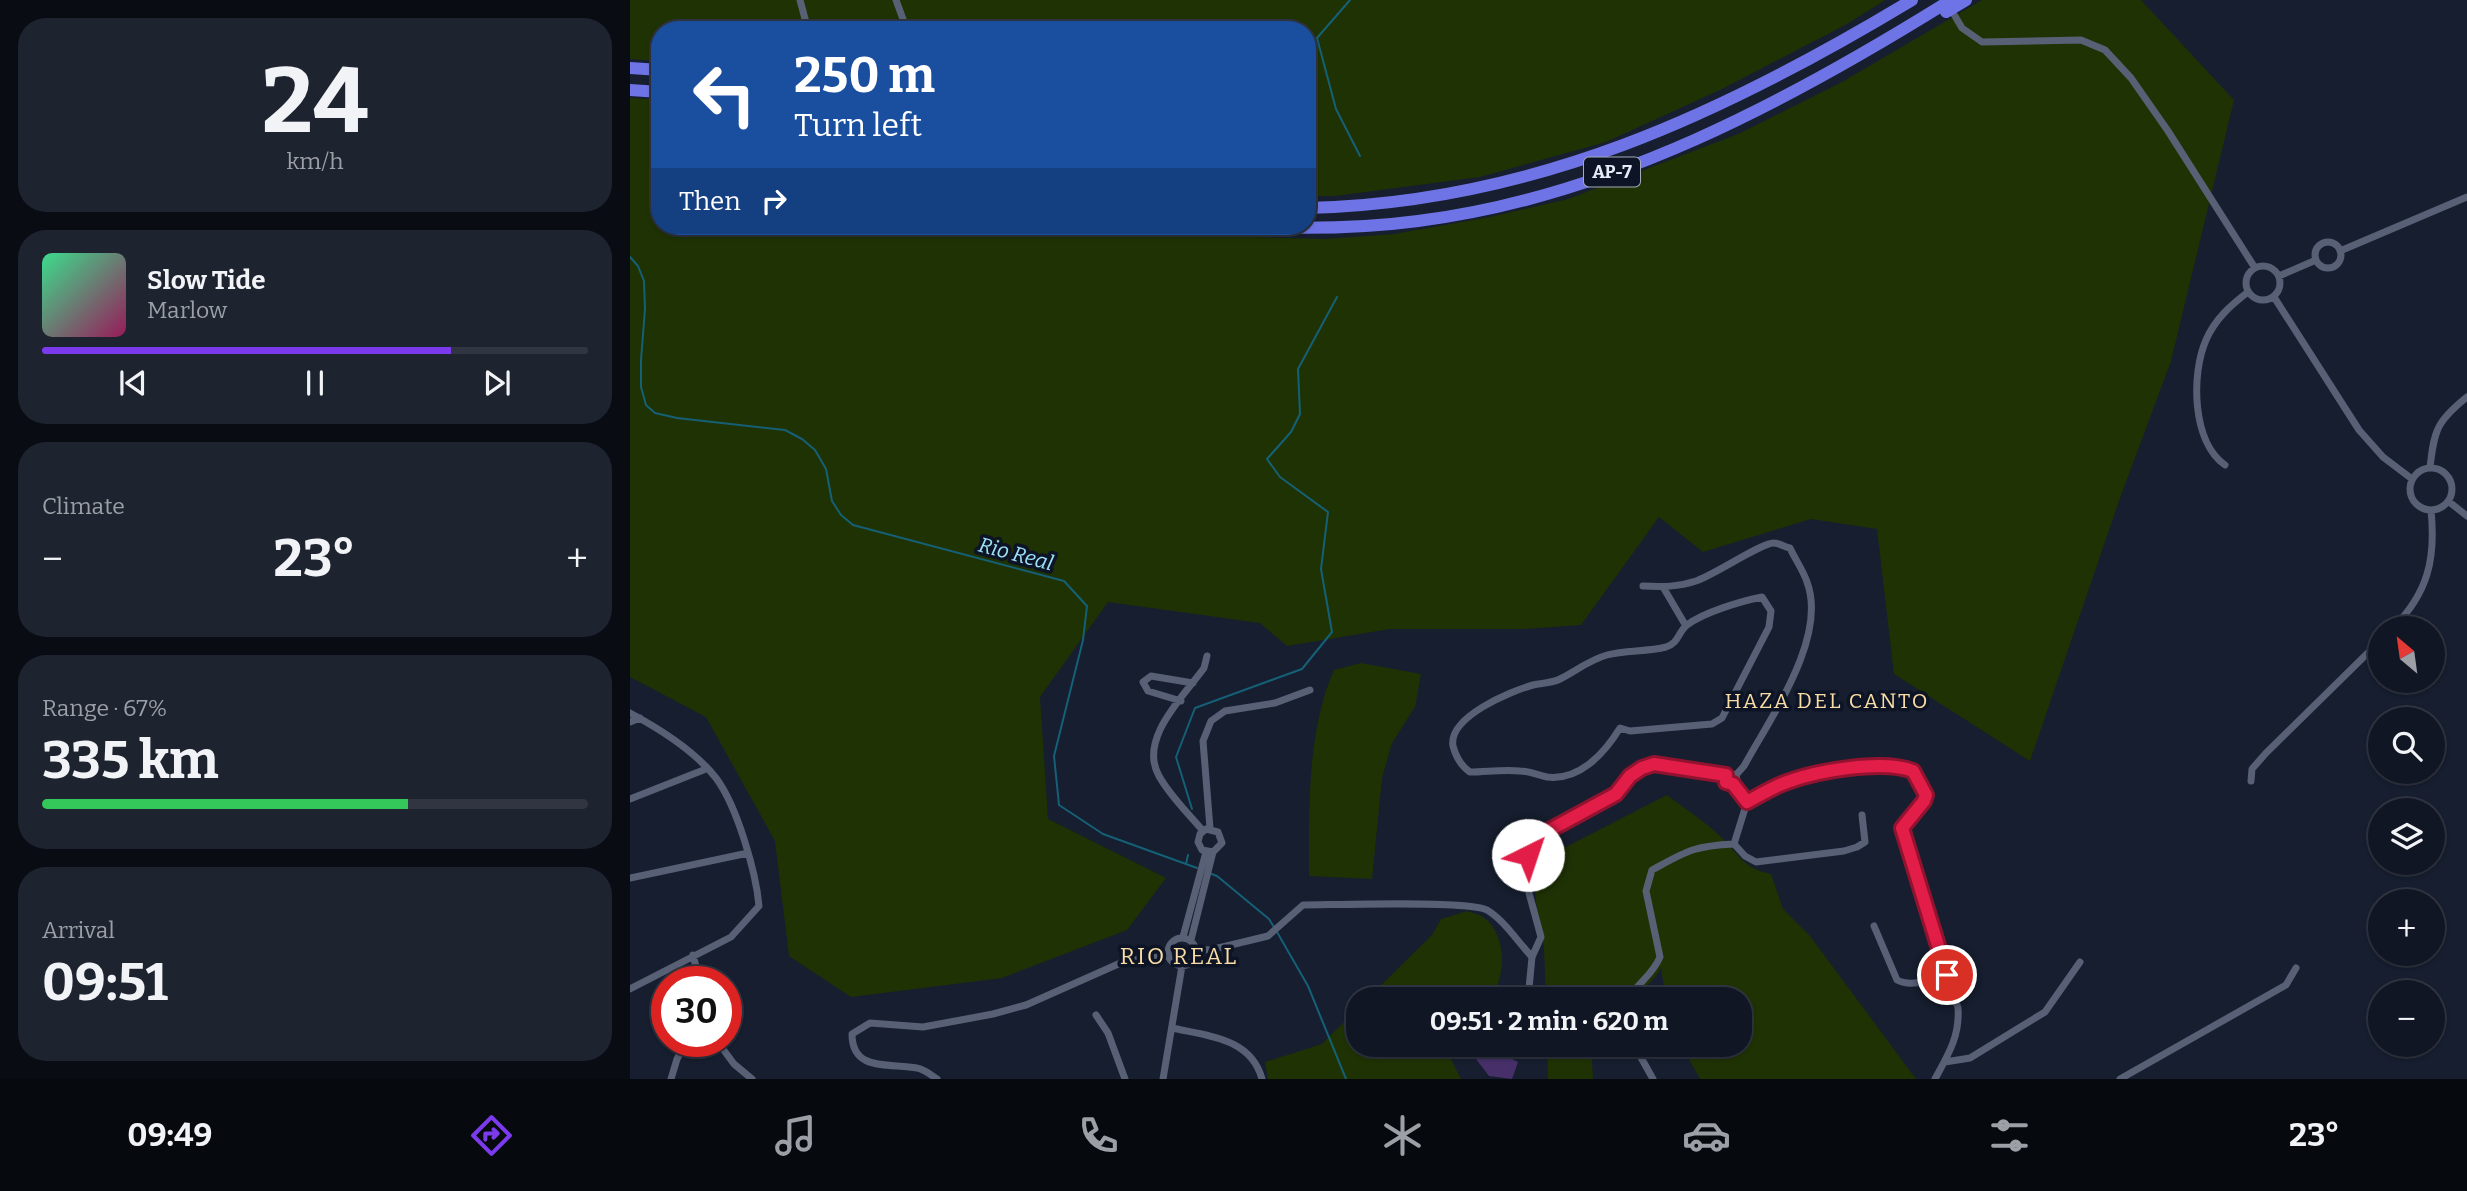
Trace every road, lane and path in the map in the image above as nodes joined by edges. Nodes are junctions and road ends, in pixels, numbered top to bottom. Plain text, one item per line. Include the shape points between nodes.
1 (800, 0) edge
2 (896, 0) edge
3 (1900, 0) edge
4 (1912, 0) edge
5 (1945, 0) edge
6 (1951, 0) edge
7 (1966, 0) edge
8 (806, 21) edge
9 (903, 21) edge
10 (630, 68) edge
11 (651, 69) edge
12 (630, 90) edge
13 (1797, 90) junction
14 (651, 91) edge
15 (1748, 91) junction
16 (2467, 197) edge
17 (1316, 207) edge
18 (1316, 227) edge
19 (2340, 251) junction
20 (2316, 260) junction
21 (2255, 268) junction
22 (2279, 276) junction
23 (2248, 292) junction
24 (2274, 297) junction
25 (2467, 397) edge
26 (2225, 465) dead end
27 (2430, 468) junction
28 (2412, 479) junction
29 (2448, 501) junction
30 (2431, 510) junction
31 (2467, 516) edge
32 (1643, 586) dead end
33 (1663, 587) junction
34 (2406, 616) edge
35 (1686, 626) junction
36 (2368, 653) edge
37 (1207, 656) dead end
38 (1193, 683) junction
39 (1310, 690) dead end
40 (1181, 701) junction
41 (630, 713) edge
42 (640, 718) junction
43 (630, 722) edge
44 (706, 769) junction
45 (1726, 775) junction
46 (1735, 775) junction
47 (2251, 780) dead end
48 (1733, 784) junction
49 (630, 799) edge
50 (1747, 802) junction
51 (1862, 815) dead end
52 (1207, 830) junction
53 (1734, 844) junction
54 (1210, 852) junction
55 (748, 853) junction
56 (630, 878) edge
57 (1874, 926) dead end
58 (1187, 939) junction
59 (1197, 949) junction
60 (693, 955) junction
61 (1168, 956) junction
62 (1532, 957) junction
63 (2080, 962) dead end
64 (695, 966) edge
65 (1182, 967) junction
66 (2296, 968) dead end
67 (1947, 975) junction
68 (1529, 987) edge
69 (1637, 987) edge
70 (630, 989) edge
71 (1096, 1015) dead end
72 (1172, 1028) junction
73 (678, 1057) edge
74 (729, 1057) edge
75 (1641, 1057) edge
76 (1945, 1062) junction
77 (931, 1078) edge
78 (671, 1079) edge
79 (752, 1079) edge
80 (1125, 1079) edge
81 (1163, 1079) edge
82 (1262, 1079) edge
83 (1653, 1079) edge
84 (1935, 1079) edge
85 (2120, 1079) edge

1 - 8 street
2 - 9 street
3 - 15 highway
4 - 15 highway, AP-7
5 - 21 street via 1962,28 1983,42 2081,40 2105,50 2168,131
6 - 13 highway, AP-7
7 - 13 highway via 1828,79
10 - 11 highway
12 - 14 highway
13 - 18 highway, AP-7 via 1661,154 1511,203 1378,225
15 - 17 highway, AP-7 via 1617,148 1513,181 1422,199
16 - 19 street
19 - 20 street via 2333,267 2326,268
19 - 20 street via 2336,245 2323,243
20 - 22 street
21 - 22 street via 2269,267
21 - 23 street via 2247,278
22 - 24 street via 2280,287
23 - 24 street via 2260,300
23 - 26 street via 2227,308 2206,340 2197,383 2201,433 2215,458
24 - 28 street via 2359,430 2383,457
25 - 27 street via 2433,435
27 - 28 street
27 - 29 street via 2444,472 2449,479
28 - 30 street via 2412,499
29 - 30 street
29 - 31 street
30 - 34 street via 2434,536 2429,573
32 - 33 street
33 - 35 street
33 - 46 street via 1698,580 1775,542 1790,548 1808,583 1812,611 1807,643 1783,695
35 - 35 street via 1679,639 1667,647 1607,655 1558,680 1532,685 1474,712 1456,729 1452,741 1455,754 1470,772 1570,776 1610,745 1620,728 1687,727 1723,718 1769,627 1771,611 1762,597 1737,602
36 - 47 street via 2266,753 2252,769
37 - 38 street
38 - 40 street
38 - 40 street via 1151,676 1143,682 1148,691
39 - 52 street via 1275,703 1225,711 1211,721 1203,741
40 - 52 street via 1154,742 1153,764
41 - 42 street
42 - 43 street
42 - 44 street
44 - 49 street
44 - 55 street via 722,789
45 - 46 street
45 - 48 street via 1726,782
45 - 62 street via 1654,764 1630,776 1616,794 1537,837 1528,855 1529,893 1541,937
46 - 48 street
48 - 50 street
50 - 53 street
50 - 67 street via 1807,775 1903,767 1913,771 1926,795 1902,828
51 - 53 street via 1865,842 1843,851 1756,862
52 - 54 street via 1198,842
52 - 54 street via 1218,832 1222,839 1220,847
53 - 69 street via 1692,848 1652,870 1646,891 1660,957
54 - 58 street
55 - 56 street
55 - 60 street via 759,906 731,937
57 - 67 street via 1897,980 1915,983
58 - 59 street
58 - 61 street via 1169,945
59 - 62 street via 1268,936 1303,905 1437,905 1484,908
59 - 65 street via 1196,958
60 - 64 street
60 - 70 street
61 - 65 street
61 - 77 street via 1125,961 1026,1005 993,1014 923,1027 870,1023 852,1034 854,1052 861,1060 921,1068
62 - 68 street
63 - 76 street via 2045,1012 1970,1058
65 - 72 street
66 - 85 street via 2286,985
67 - 76 street via 1959,1025
71 - 80 street via 1108,1033
72 - 81 street
72 - 82 street via 1234,1042 1252,1056
73 - 78 street
74 - 79 street
75 - 83 street
76 - 84 street

